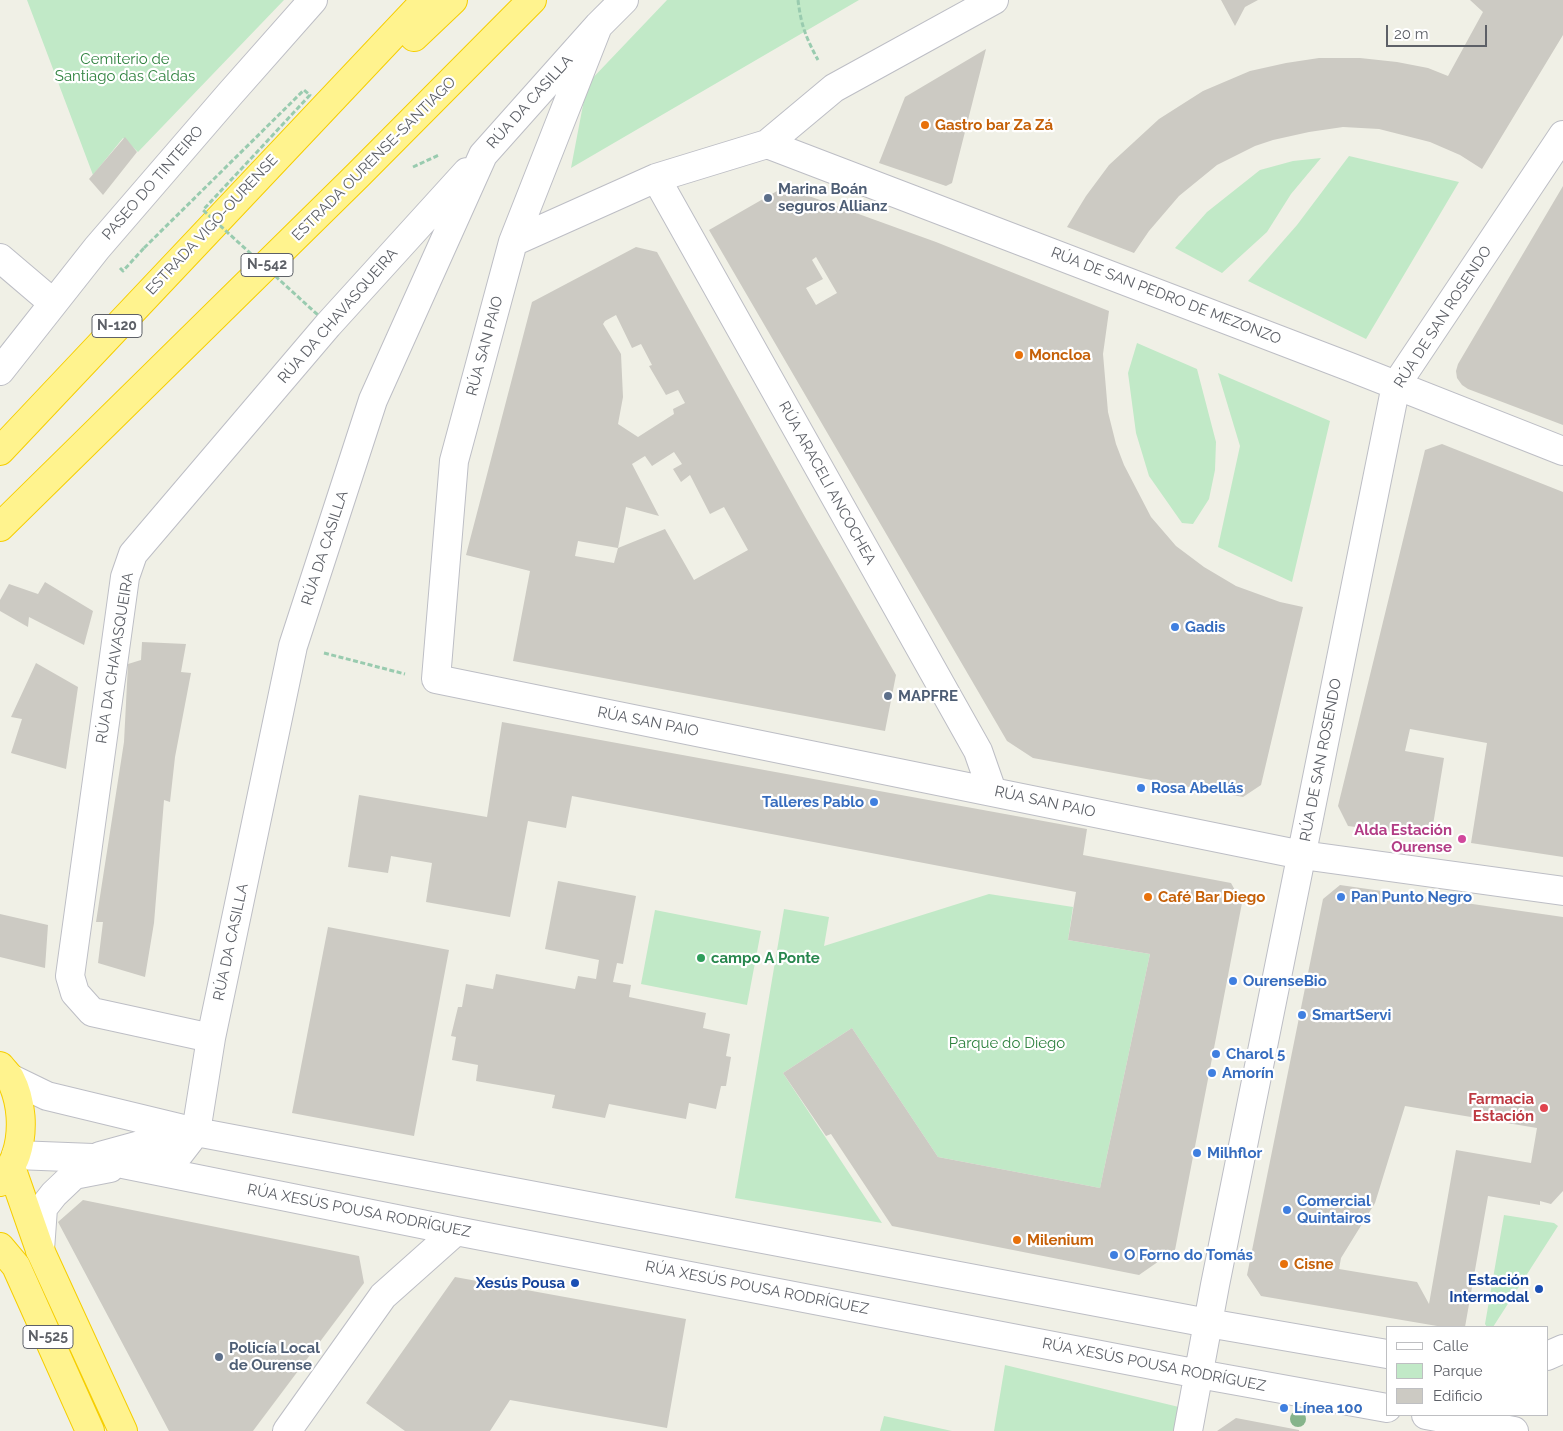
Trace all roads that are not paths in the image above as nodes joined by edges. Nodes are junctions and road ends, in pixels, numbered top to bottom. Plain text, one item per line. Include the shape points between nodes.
1 (313, 0) edge
2 (426, 0) edge
3 (453, 0) edge
4 (532, 0) edge
5 (624, 0) edge
6 (994, 0) edge
7 (598, 26) junction
8 (1563, 135) edge
9 (767, 144) junction
10 (483, 155) junction
11 (656, 178) junction
12 (234, 202) junction
13 (513, 242) junction
14 (0, 258) edge
15 (54, 303) junction
16 (0, 371) edge
17 (1396, 385) junction
18 (0, 451) edge
19 (1563, 451) edge
20 (0, 527) edge
21 (992, 791) junction
22 (1302, 854) junction
23 (1563, 891) edge
24 (210, 1038) junction
25 (5, 1072) edge
26 (196, 1132) junction
27 (93, 1158) junction
28 (127, 1165) junction
29 (9, 1168) edge
30 (456, 1231) junction
31 (0, 1247) edge
32 (40, 1250) junction
33 (1208, 1323) junction
34 (1563, 1349) edge
35 (1386, 1354) edge
36 (1548, 1356) edge
37 (1199, 1374) junction
38 (1386, 1408) edge
39 (1432, 1416) edge
40 (90, 1431) edge
41 (123, 1431) edge
42 (287, 1431) edge
43 (1188, 1431) edge
44 (1514, 1431) edge

1 - 15 street, PASEO DO TINTEIRO via 97,248
2 - 12 highway, ESTRADA VIGO-OURENSE / N-120
3 - 12 highway
4 - 20 highway, ESTRADA OURENSE-SANTIAGO / N-542
5 - 7 street, RÚA SAN PAIO
6 - 9 street via 834,88
7 - 10 street, RÚA DA CASILLA
7 - 13 street, RÚA SAN PAIO
8 - 17 street, RÚA DE SAN ROSENDO
9 - 11 street
9 - 17 street, RÚA DE SAN PEDRO DE MEZONZO
10 - 24 street, RÚA DA CASILLA via 373,400 293,646
10 - 24 street, RÚA DA CHAVASQUEIRA via 328,325 133,554 125,577 70,976 75,994 92,1012
11 - 13 street
11 - 21 street, RÚA ARACELI ANCOCHEA via 978,751
12 - 18 highway, ESTRADA VIGO-OURENSE / N-120
13 - 21 street, RÚA SAN PAIO via 454,461 436,679
14 - 15 street
15 - 16 street, PASEO DO TINTEIRO
17 - 19 street, RÚA DE SAN PEDRO DE MEZONZO
17 - 22 street, RÚA DE SAN ROSENDO
21 - 22 street, RÚA SAN PAIO
22 - 23 street, RÚA SAN PAIO
22 - 33 street, RÚA DE SAN ROSENDO
24 - 26 street, RÚA DA CASILLA
25 - 26 street via 47,1096
25 - 29 highway via 19,1103 21,1129
26 - 27 street, RÚA XESÚS POUSA RODRÍGUEZ via 178,1154 140,1146
26 - 33 street
27 - 28 street, RÚA XESÚS POUSA RODRÍGUEZ
27 - 29 street, RÚA XESÚS POUSA RODRÍGUEZ
28 - 30 street, RÚA XESÚS POUSA RODRÍGUEZ
28 - 32 street, RÚA XESÚS POUSA RODRÍGUEZ via 74,1176 54,1194 43,1208
29 - 32 highway, N-525
30 - 37 street, RÚA XESÚS POUSA RODRÍGUEZ
30 - 42 street via 383,1296
31 - 40 highway, N-525 via 16,1266
32 - 41 highway, N-525
33 - 35 street
33 - 37 street, RÚA DE SAN ROSENDO
34 - 36 street
37 - 38 street, RÚA XESÚS POUSA RODRÍGUEZ
37 - 43 street, RÚA DE SAN ROSENDO
39 - 44 street

